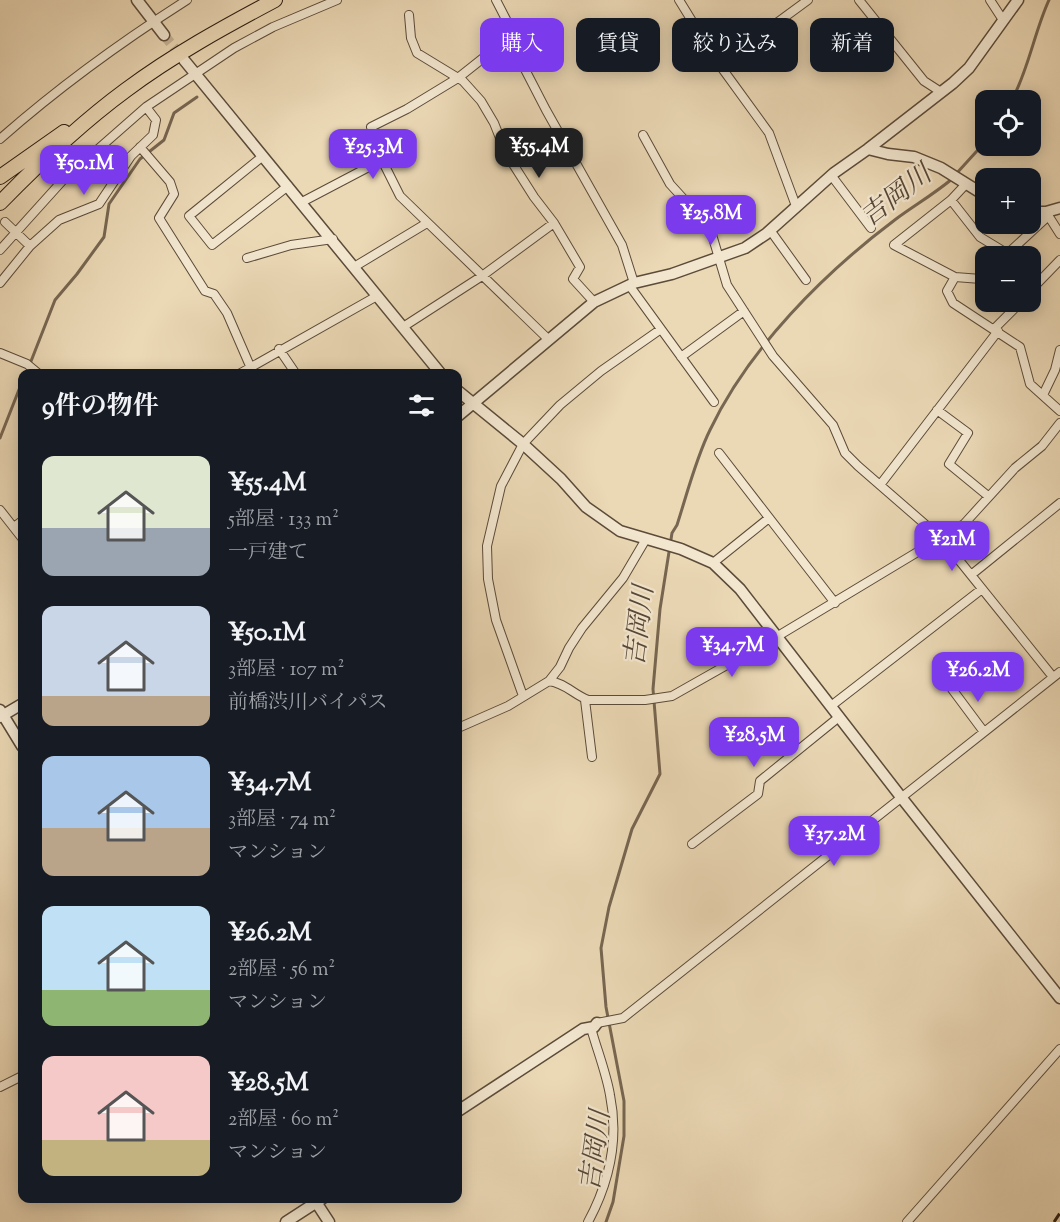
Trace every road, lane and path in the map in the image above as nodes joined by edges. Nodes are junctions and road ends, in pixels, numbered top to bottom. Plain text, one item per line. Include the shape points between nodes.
1 (137, 0) edge
2 (187, 0) edge
3 (264, 0) edge
4 (275, 0) edge
5 (337, 0) edge
6 (496, 0) edge
7 (679, 0) edge
8 (808, 0) edge
9 (859, 0) edge
10 (990, 0) edge
11 (1018, 0) edge
12 (409, 15) dead end
13 (505, 18) edge
14 (690, 18) edge
15 (783, 18) edge
16 (1003, 20) junction
17 (154, 21) junction
18 (211, 34) junction
19 (164, 35) tunnel mouth
20 (184, 60) tunnel mouth
21 (480, 61) edge
22 (526, 72) edge
23 (726, 72) edge
24 (195, 74) junction
25 (458, 78) junction
26 (126, 90) junction
27 (941, 92) junction
28 (146, 107) junction
29 (644, 135) dead end
30 (0, 139) edge
31 (868, 149) junction
32 (142, 150) junction
33 (263, 156) junction
34 (382, 160) junction
35 (27, 175) junction
36 (831, 175) junction
37 (0, 177) edge
38 (965, 183) junction
39 (288, 186) junction
40 (975, 189) edge
41 (951, 200) junction
42 (302, 202) junction
43 (0, 203) edge
44 (796, 206) junction
45 (1060, 208) edge
46 (1041, 212) edge
47 (1046, 212) junction
48 (3, 216) edge
49 (427, 223) junction
50 (554, 223) junction
51 (871, 228) dead end
52 (770, 230) junction
53 (16, 232) junction
54 (1060, 234) edge
55 (333, 239) junction
56 (30, 246) junction
57 (993, 246) edge
58 (1016, 246) edge
59 (0, 250) edge
60 (247, 258) dead end
61 (719, 258) junction
62 (1060, 260) edge
63 (354, 267) junction
64 (482, 276) junction
65 (955, 277) junction
66 (975, 279) edge
67 (806, 280) dead end
68 (1041, 280) edge
69 (0, 283) edge
70 (631, 284) junction
71 (377, 296) junction
72 (594, 302) junction
73 (744, 311) junction
74 (1012, 312) edge
75 (403, 327) junction
76 (661, 329) junction
77 (996, 330) junction
78 (548, 339) junction
79 (279, 349) junction
80 (1060, 351) edge
81 (0, 353) edge
82 (681, 357) junction
83 (250, 366) junction
84 (33, 369) edge
85 (246, 369) edge
86 (293, 369) edge
87 (437, 369) edge
88 (462, 395) edge
89 (1043, 395) junction
90 (714, 402) dead end
91 (471, 404) junction
92 (937, 410) junction
93 (1060, 411) edge
94 (462, 412) edge
95 (1060, 423) edge
96 (523, 444) junction
97 (719, 453) dead end
98 (880, 484) junction
99 (988, 496) junction
100 (1060, 503) edge
101 (0, 510) edge
102 (769, 518) junction
103 (18, 524) edge
104 (14, 527) junction
105 (18, 532) edge
106 (942, 539) junction
107 (651, 541) junction
108 (713, 562) junction
109 (971, 575) junction
110 (982, 589) junction
111 (835, 603) junction
112 (778, 636) junction
113 (1057, 674) edge
114 (549, 681) junction
115 (952, 689) dead end
116 (523, 696) junction
117 (585, 700) junction
118 (18, 706) edge
119 (831, 706) junction
120 (1, 714) edge
121 (840, 717) junction
122 (462, 726) edge
123 (984, 732) junction
124 (18, 740) edge
125 (592, 757) dead end
126 (901, 798) junction
127 (692, 844) dead end
128 (1060, 998) edge
129 (594, 1025) junction
130 (1060, 1049) edge
131 (18, 1078) edge
132 (0, 1087) edge
133 (462, 1108) edge
134 (314, 1203) edge
135 (320, 1203) edge
136 (286, 1222) edge
137 (329, 1222) edge
138 (588, 1222) edge
139 (907, 1222) edge

1 - 17 street
2 - 17 street
3 - 18 highway
4 - 18 highway
5 - 24 street via 273,27
6 - 13 street
7 - 14 street
8 - 15 street
9 - 27 street via 924,81
10 - 16 street
11 - 16 street
12 - 25 street via 417,53
16 - 27 street via 969,68
17 - 19 street
17 - 30 street via 47,97
18 - 26 highway
20 - 24 street
21 - 25 street
22 - 70 street via 622,245
23 - 44 street via 769,133
24 - 28 street
24 - 33 street
25 - 34 street via 371,127
25 - 50 street via 481,100 506,153
26 - 35 highway
26 - 37 highway
27 - 31 street
28 - 32 street via 156,120 153,135
28 - 53 street via 64,179
29 - 61 street via 670,184 710,228
31 - 36 street
31 - 38 street via 914,156
32 - 56 street via 131,156 99,204 59,220
32 - 83 street via 170,182 174,194 159,218 205,291 214,294 227,313
33 - 39 street
33 - 39 street via 189,216 212,245
34 - 42 street
34 - 49 street via 400,196
35 - 43 highway
35 - 48 highway
36 - 44 street
36 - 51 street
38 - 40 street
38 - 41 street
39 - 42 street
41 - 57 street via 980,237
41 - 65 street via 894,245
42 - 55 street
44 - 52 street
45 - 47 street
46 - 47 street
47 - 54 street
47 - 58 street via 1045,219
48 - 53 street
49 - 63 street
49 - 64 street
50 - 64 street
50 - 72 street via 580,267 573,279
52 - 61 street via 745,248
52 - 67 street
53 - 56 street
53 - 59 street
55 - 60 street via 291,245
55 - 63 street
56 - 69 street
61 - 70 street
61 - 73 street via 727,285
62 - 68 street
63 - 71 street
64 - 75 street
64 - 78 street
65 - 66 street
65 - 77 street via 947,291 953,303
70 - 72 street
70 - 76 street
71 - 75 street
71 - 79 street
72 - 78 street
73 - 82 street
73 - 98 street via 773,356 833,425 845,453
74 - 77 street
75 - 87 street
76 - 82 street
76 - 96 street via 560,405
77 - 89 street via 1020,347 1030,384
77 - 92 street
78 - 91 street
79 - 83 street
79 - 86 street
80 - 89 street
81 - 84 street
82 - 90 street
83 - 85 street
88 - 91 street
89 - 93 street
91 - 94 street
91 - 96 street
92 - 98 street
92 - 99 street via 968,433 949,464
95 - 99 street via 1042,446
96 - 107 street via 586,507 620,531
96 - 116 street via 501,486 486,562 496,620
97 - 102 street
98 - 106 street
99 - 106 street via 964,524
100 - 109 street
101 - 104 street
102 - 108 street
102 - 111 street
103 - 104 street
104 - 105 street
106 - 109 street
106 - 111 street
107 - 108 street
107 - 114 street via 582,628
108 - 112 street
109 - 110 street
110 - 113 street
110 - 119 street
111 - 112 street
112 - 117 street via 672,696
112 - 119 street
113 - 123 street
114 - 116 street
114 - 117 street via 565,686
115 - 123 street
116 - 122 street
117 - 125 street
118 - 120 street
119 - 121 street
120 - 124 street
121 - 126 street
121 - 127 street via 760,781 758,794
123 - 126 street
126 - 128 street
126 - 129 street via 620,1019
129 - 133 street
129 - 138 street via 610,1094 614,1133 599,1201
130 - 139 street
131 - 132 street
134 - 136 street
135 - 137 street

